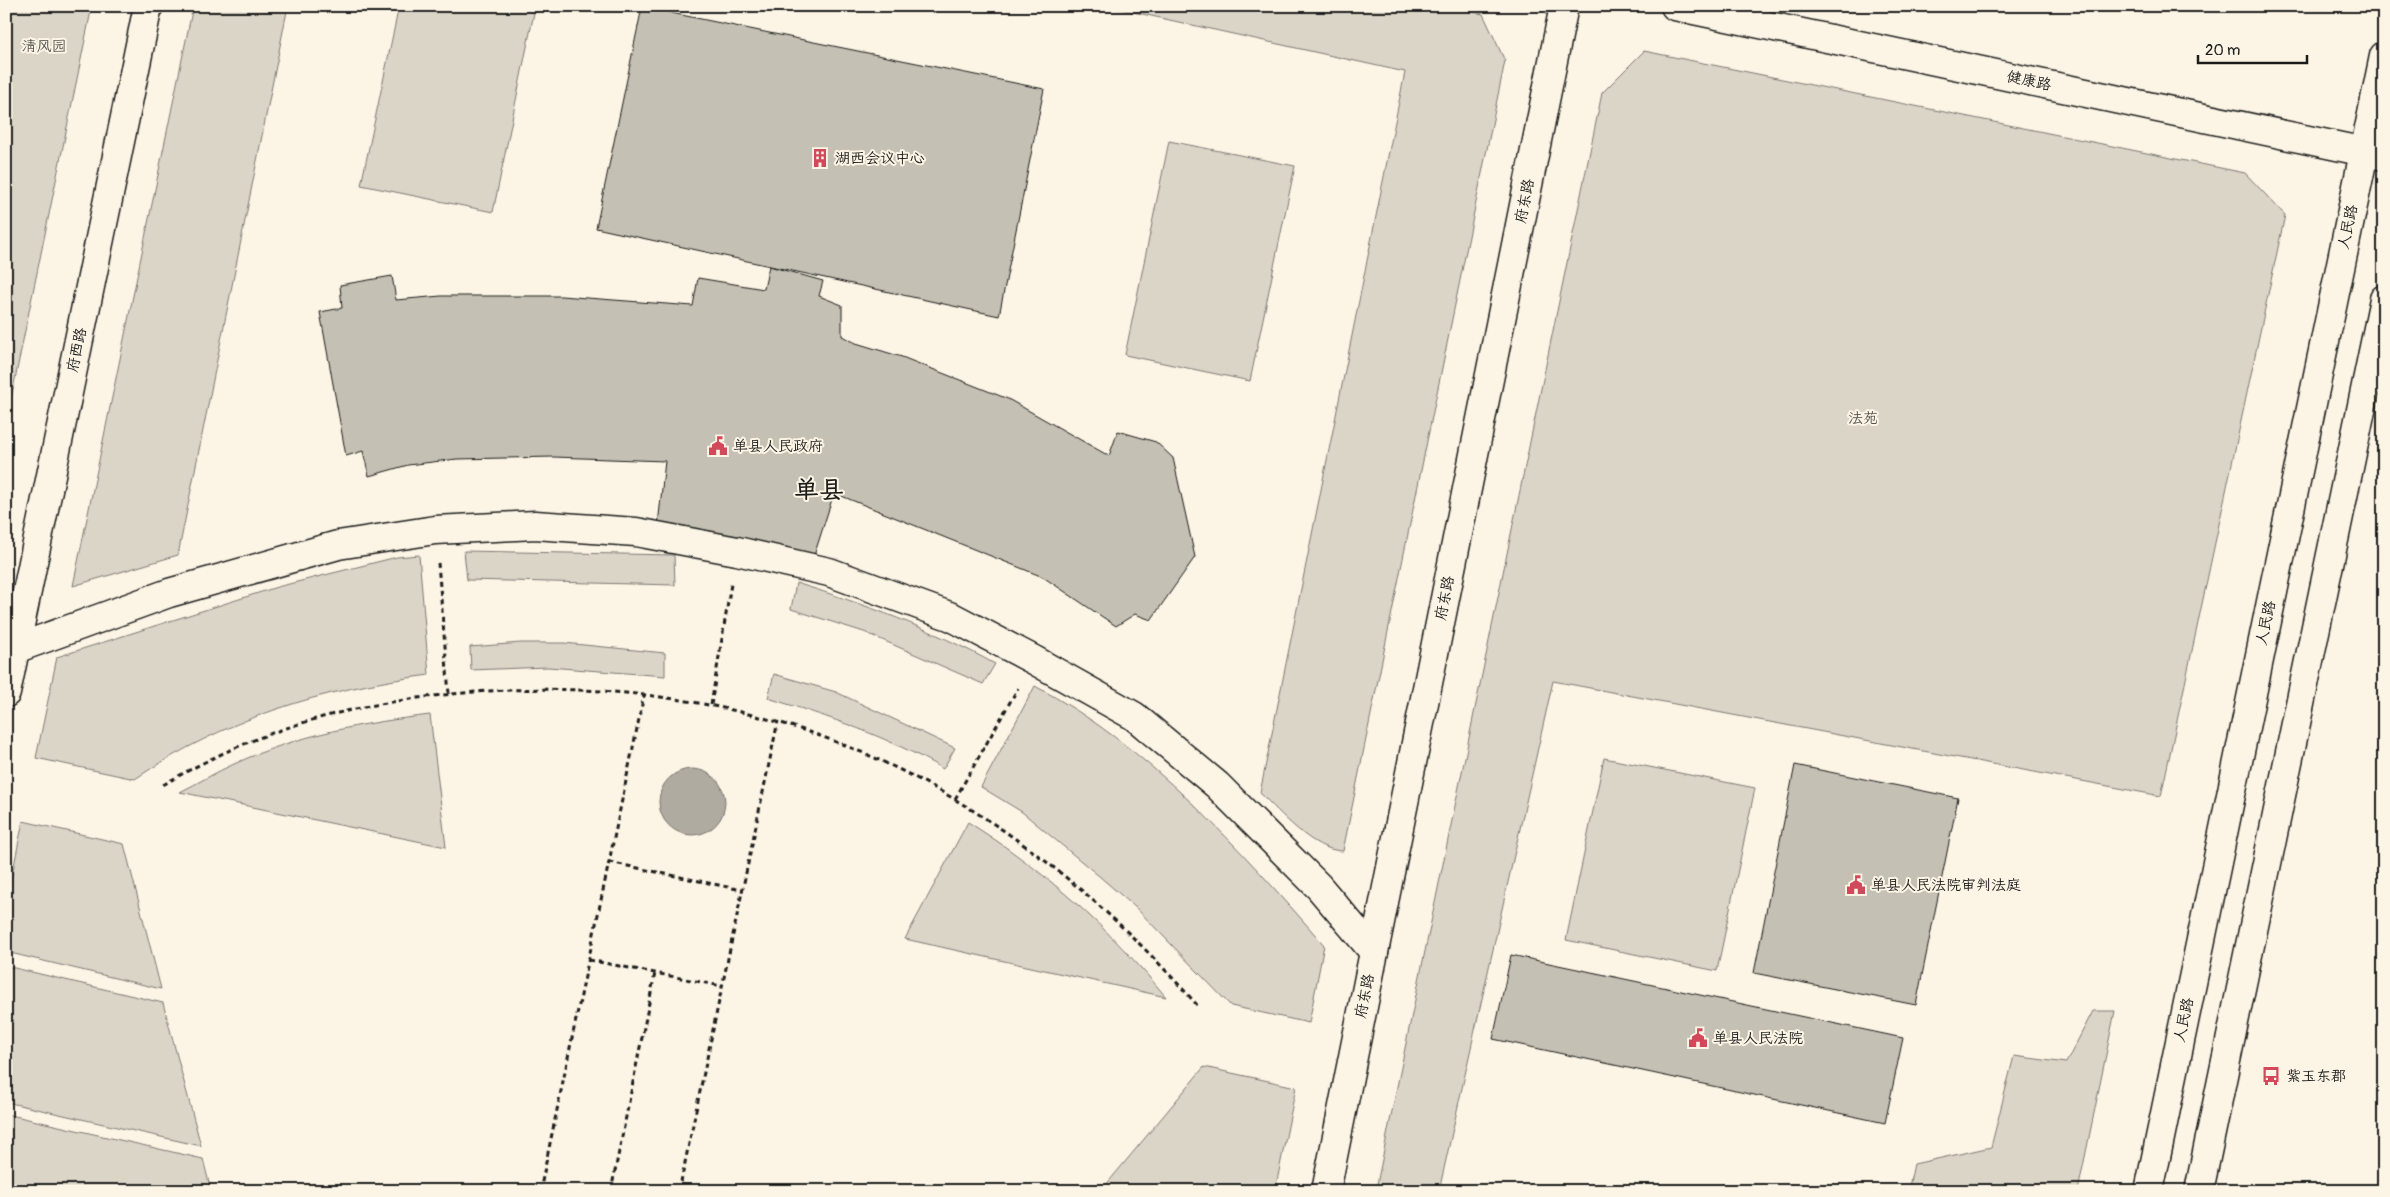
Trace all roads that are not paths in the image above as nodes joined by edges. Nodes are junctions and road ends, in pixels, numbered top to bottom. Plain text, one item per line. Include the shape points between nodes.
1 (148, 6) edge
2 (1564, 6) edge
3 (1675, 6) edge
4 (2384, 56) edge
5 (2374, 154) edge
6 (2384, 299) edge
7 (16, 649) junction
8 (6, 693) edge
9 (1374, 952) junction
10 (1326, 1191) edge
11 (2149, 1191) edge
12 (2199, 1191) edge

1 - 7 street, 府西路
2 - 9 street, 府东路
3 - 5 street, 健康路
4 - 5 street, 人民路
5 - 11 street, 人民路
6 - 12 street
7 - 8 street, 府西路
7 - 9 street via 169,593 329,547 435,530 535,525 636,532 738,551 829,572 952,617 1134,716 1217,786 1319,886
9 - 10 street, 府东路

